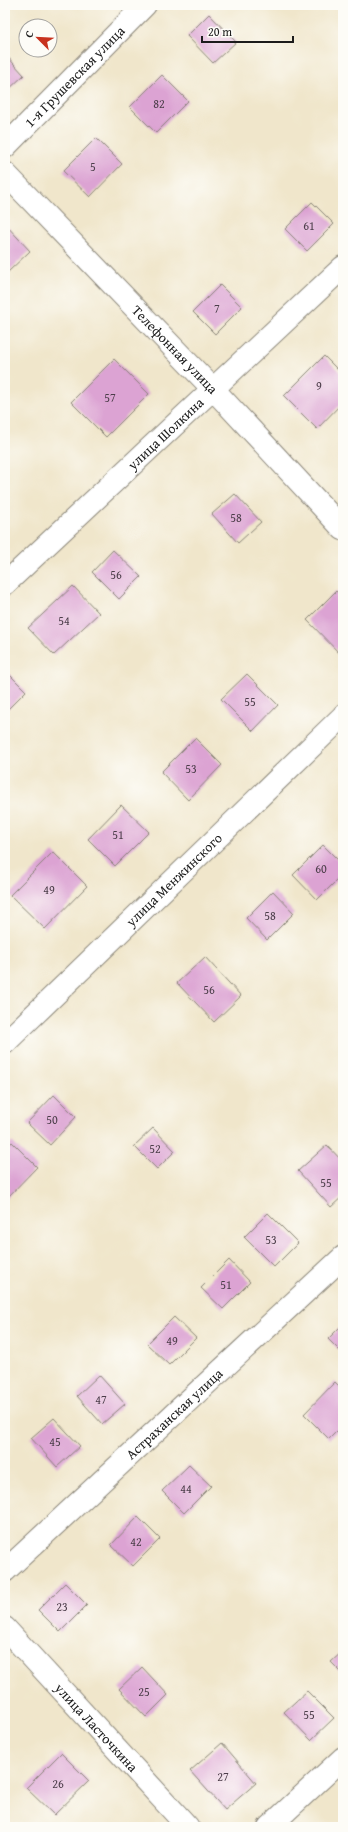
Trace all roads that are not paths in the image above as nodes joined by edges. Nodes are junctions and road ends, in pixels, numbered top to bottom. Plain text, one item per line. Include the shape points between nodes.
1 (145, 5) edge
2 (5, 147) edge
3 (5, 173) edge
4 (343, 267) edge
5 (214, 390) junction
6 (343, 529) edge
7 (5, 584) edge
8 (343, 716) edge
9 (5, 1043) edge
10 (343, 1257) edge
11 (5, 1571) edge
12 (5, 1628) edge
13 (343, 1758) edge
14 (188, 1827) edge
15 (269, 1827) edge

1 - 2 street, 1-я Грушевская улица
3 - 5 street, Телефонная улица
4 - 5 street, улица Шолкина
5 - 6 street, Телефонная улица
5 - 7 street, улица Шолкина
8 - 9 street, улица Менжинского
10 - 11 street, Астраханская улица
12 - 14 street, улица Ласточкина
13 - 15 street

